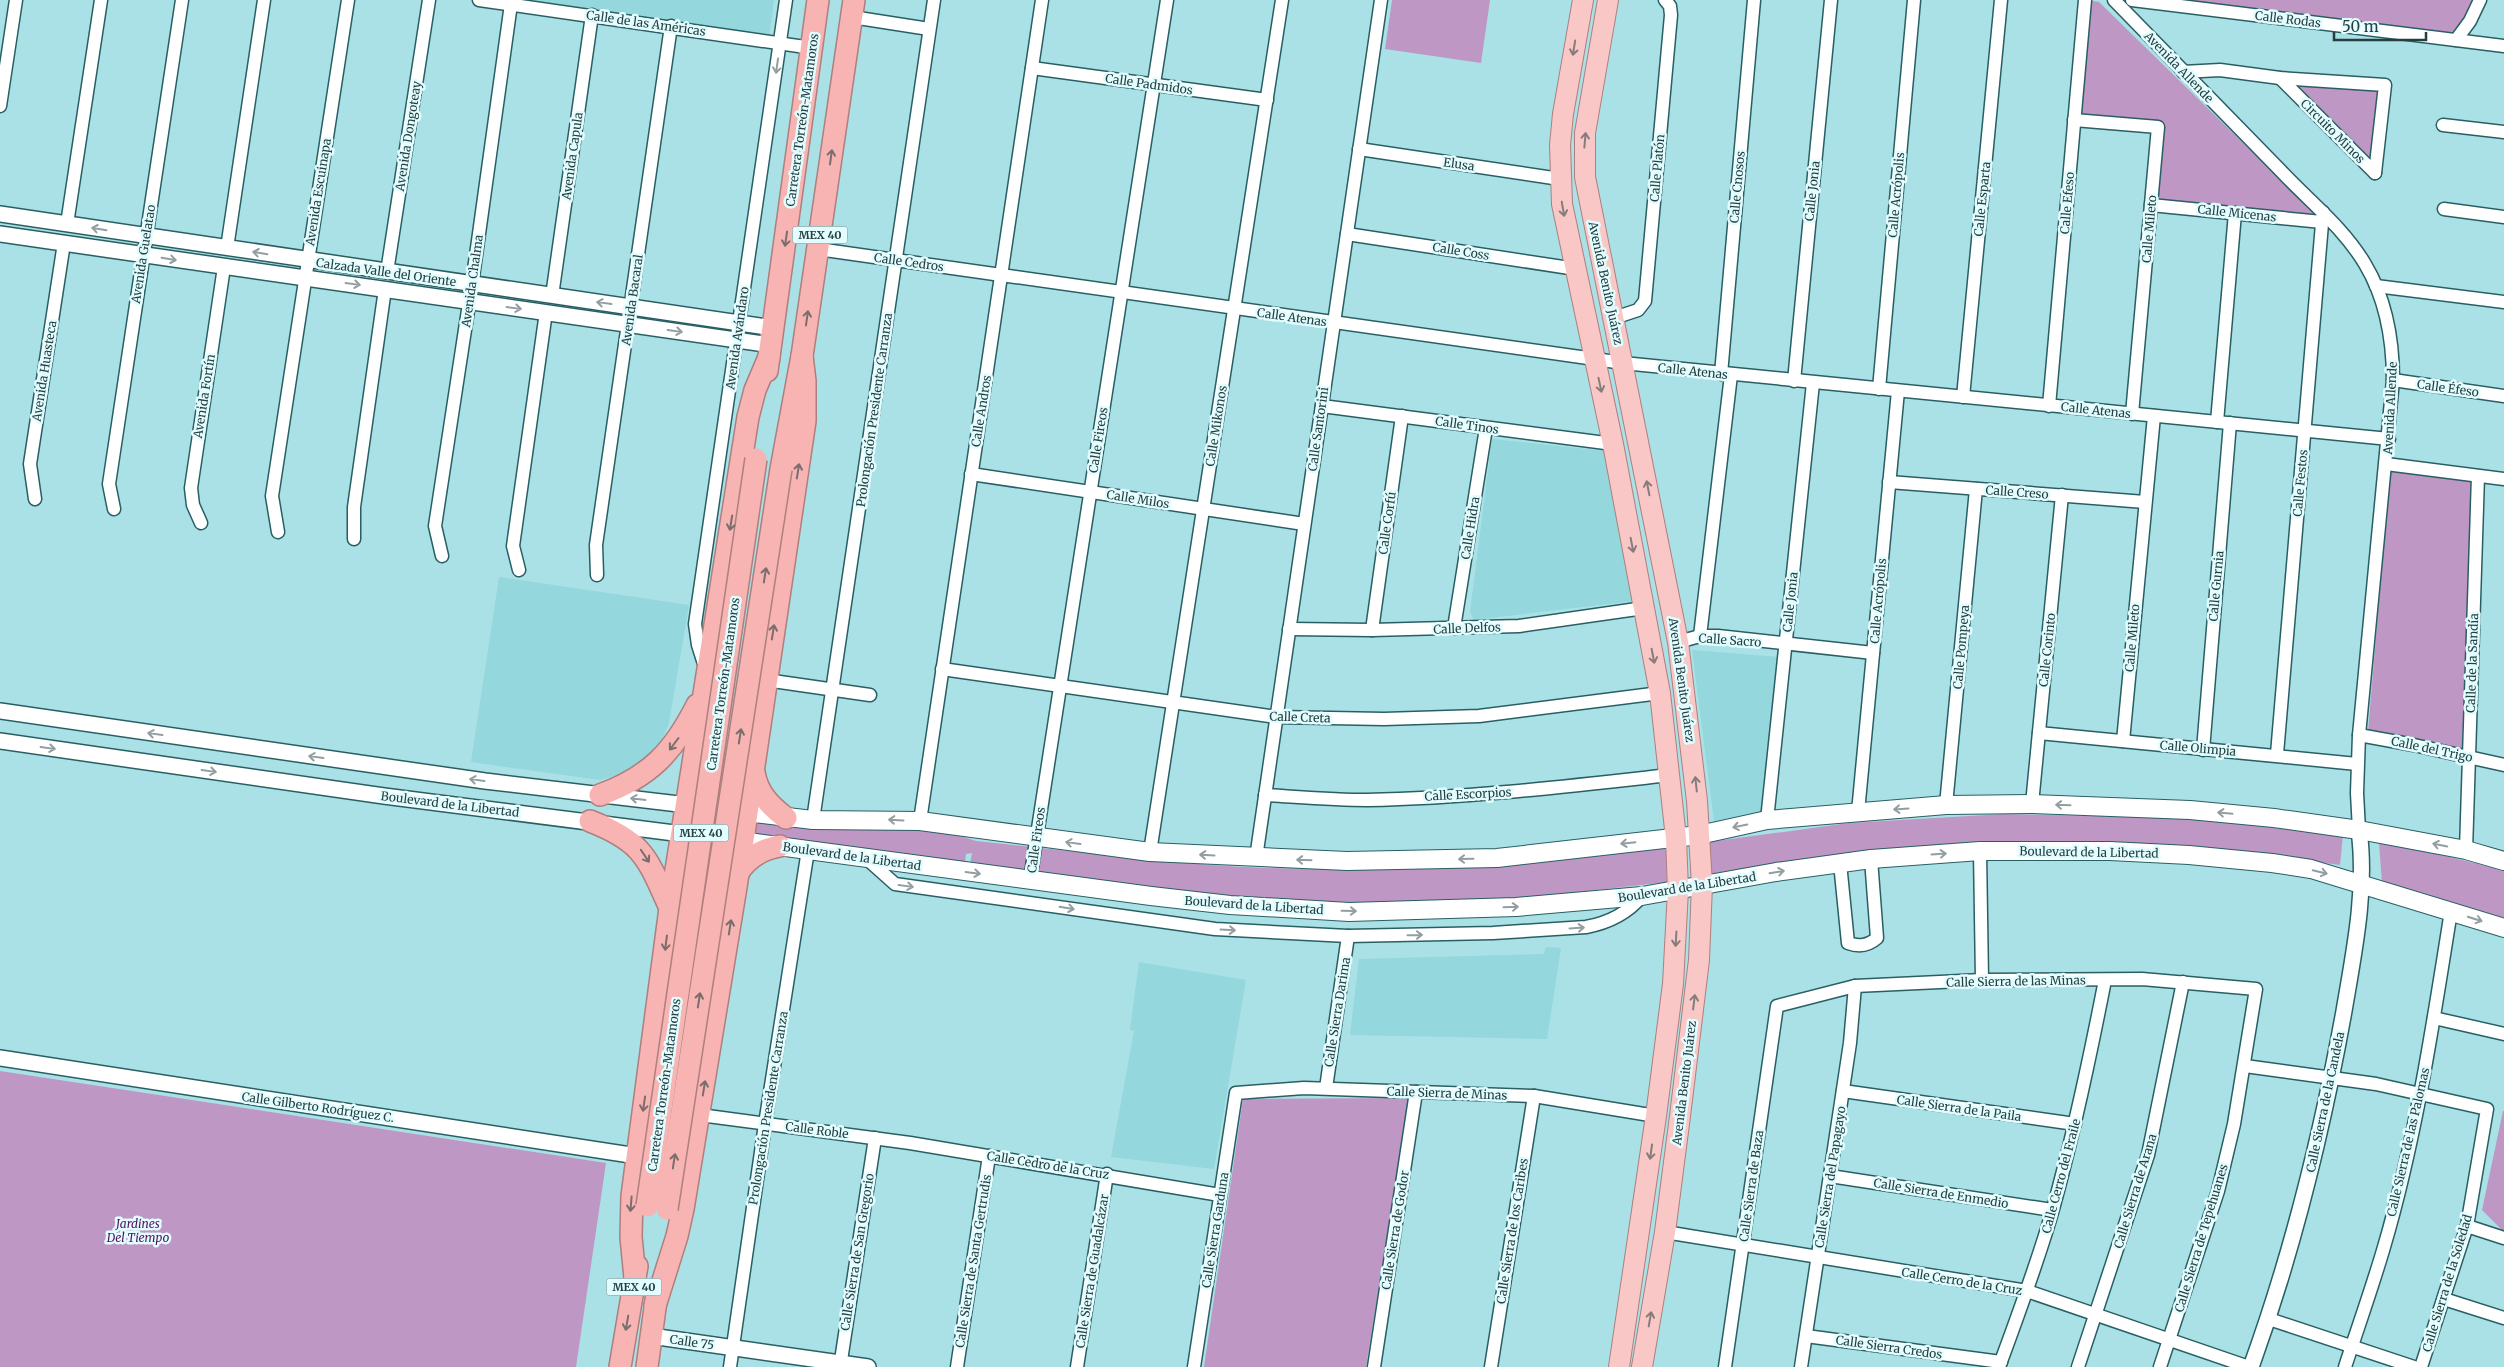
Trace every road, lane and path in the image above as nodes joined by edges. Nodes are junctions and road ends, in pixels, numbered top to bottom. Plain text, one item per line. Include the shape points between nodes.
1 (16, 0) edge
2 (101, 0) edge
3 (182, 0) edge
4 (264, 0) edge
5 (348, 0) edge
6 (429, 0) edge
7 (480, 0) edge
8 (786, 0) edge
9 (818, 0) edge
10 (934, 0) edge
11 (1042, 0) edge
12 (1167, 0) edge
13 (1282, 0) edge
14 (1381, 0) edge
15 (1583, 0) edge
16 (1608, 0) edge
17 (1665, 0) edge
18 (1754, 0) edge
19 (1831, 0) edge
20 (1914, 0) edge
21 (2001, 0) edge
22 (2085, 0) edge
23 (2114, 0) edge
24 (2132, 0) edge
25 (2480, 0) edge
26 (511, 4) junction
27 (853, 9) edge
28 (592, 15) junction
29 (672, 26) junction
30 (929, 29) junction
31 (2456, 40) junction
32 (780, 43) junction
33 (2504, 46) edge
34 (812, 48) junction
35 (1032, 68) junction
36 (2183, 72) junction
37 (2280, 78) junction
38 (1154, 85) junction
39 (1266, 100) junction
40 (0, 106) edge
41 (2074, 120) junction
42 (2443, 125) dead end
43 (2504, 132) edge
44 (1359, 149) junction
45 (1560, 179) junction
46 (2151, 205) junction
47 (2444, 209) dead end
48 (2234, 213) junction
49 (0, 214) edge
50 (2323, 217) junction
51 (2504, 217) edge
52 (66, 224) junction
53 (0, 234) edge
54 (1347, 234) junction
55 (146, 236) junction
56 (64, 243) junction
57 (227, 248) junction
58 (818, 249) junction
59 (143, 255) junction
60 (308, 260) junction
61 (896, 260) junction
62 (224, 267) junction
63 (1576, 269) junction
64 (387, 272) junction
65 (1001, 276) junction
66 (305, 277) junction
67 (472, 284) junction
68 (2376, 286) junction
69 (385, 289) junction
70 (1121, 293) junction
71 (552, 296) junction
72 (470, 301) junction
73 (2504, 302) edge
74 (631, 307) junction
75 (1234, 309) junction
76 (546, 312) junction
77 (1614, 318) junction
78 (739, 323) junction
79 (1334, 323) junction
80 (628, 324) junction
81 (737, 340) junction
82 (771, 343) junction
83 (802, 356) junction
84 (1595, 360) junction
85 (1623, 363) junction
86 (1726, 374) junction
87 (2393, 380) junction
88 (1794, 381) junction
89 (1813, 383) junction
90 (1878, 389) junction
91 (1898, 391) junction
92 (2504, 396) edge
93 (1962, 397) junction
94 (1322, 406) junction
95 (2049, 406) junction
96 (2132, 414) junction
97 (1402, 416) junction
98 (2154, 416) junction
99 (2217, 422) junction
100 (2230, 423) junction
101 (1486, 428) junction
102 (2305, 431) junction
103 (2389, 439) junction
104 (1613, 444) junction
105 (2386, 464) junction
106 (972, 474) junction
107 (2478, 476) junction
108 (2504, 479) edge
109 (1889, 482) junction
110 (1976, 489) junction
111 (1090, 492) junction
112 (2062, 495) junction
113 (34, 499) dead end
114 (2145, 502) junction
115 (114, 508) dead end
116 (1204, 509) junction
117 (201, 523) dead end
118 (1304, 524) junction
119 (278, 532) dead end
120 (354, 539) dead end
121 (442, 556) dead end
122 (520, 570) dead end
123 (596, 574) dead end
124 (1644, 608) junction
125 (1289, 628) junction
126 (1454, 628) junction
127 (1372, 630) junction
128 (1700, 636) junction
129 (1678, 642) junction
130 (1786, 644) junction
131 (1873, 652) junction
132 (942, 669) junction
133 (766, 680) junction
134 (706, 681) junction
135 (1059, 686) junction
136 (832, 690) junction
137 (1660, 693) junction
138 (870, 696) dead end
139 (1174, 702) junction
140 (0, 711) edge
141 (1276, 717) junction
142 (2039, 733) junction
143 (2359, 735) junction
144 (0, 741) edge
145 (2122, 741) junction
146 (697, 743) junction
147 (2203, 750) junction
148 (2278, 754) junction
149 (2469, 756) junction
150 (2357, 764) junction
151 (754, 765) junction
152 (2504, 765) edge
153 (1670, 775) junction
154 (600, 795) junction
155 (1265, 795) junction
156 (2032, 804) junction
157 (687, 805) junction
158 (1946, 805) junction
159 (1858, 812) junction
160 (746, 813) junction
161 (786, 818) junction
162 (813, 820) junction
163 (1767, 820) junction
164 (590, 821) junction
165 (920, 821) junction
166 (2359, 830) junction
167 (682, 834) junction
168 (1698, 835) junction
169 (1036, 837) junction
170 (1676, 838) junction
171 (743, 840) junction
172 (780, 846) junction
173 (808, 850) junction
174 (2466, 850) junction
175 (1980, 851) junction
176 (1150, 852) junction
177 (1256, 858) junction
178 (867, 859) junction
179 (1871, 859) junction
180 (2504, 861) edge
181 (1840, 863) junction
182 (737, 880) junction
183 (1030, 880) junction
184 (2362, 885) junction
185 (1702, 886) junction
186 (1678, 890) junction
187 (1642, 896) junction
188 (672, 901) junction
189 (2451, 912) junction
190 (2504, 928) edge
191 (1348, 936) junction
192 (1982, 980) junction
193 (2105, 980) junction
194 (2183, 982) junction
195 (1855, 986) junction
196 (2256, 990) joint
197 (1777, 1006) joint
198 (2434, 1018) junction
199 (2504, 1034) edge
200 (0, 1058) edge
201 (2245, 1066) junction
202 (2332, 1077) junction
203 (1326, 1088) junction
204 (1843, 1090) junction
205 (1416, 1092) junction
206 (1236, 1093) joint
207 (2420, 1093) junction
208 (1534, 1096) junction
209 (700, 1115) junction
210 (1656, 1116) junction
211 (765, 1124) junction
212 (2075, 1124) junction
213 (875, 1138) junction
214 (637, 1156) junction
215 (989, 1156) junction
216 (1107, 1174) junction
217 (1830, 1176) junction
218 (1220, 1195) junction
219 (657, 1208) junction
220 (2052, 1210) junction
221 (2466, 1226) junction
222 (1665, 1232) junction
223 (2504, 1238) edge
224 (1742, 1245) junction
225 (1818, 1257) junction
226 (635, 1278) junction
227 (2027, 1291) junction
228 (2444, 1299) junction
229 (655, 1306) junction
230 (2096, 1314) junction
231 (2504, 1318) edge
232 (2268, 1319) junction
233 (651, 1336) junction
234 (1806, 1336) junction
235 (2169, 1340) junction
236 (2352, 1347) junction
237 (733, 1348) junction
238 (840, 1365) edge
239 (2000, 1365) edge
240 (620, 1367) edge
241 (646, 1367) edge
242 (730, 1367) edge
243 (868, 1367) edge
244 (957, 1367) edge
245 (1077, 1367) edge
246 (1194, 1367) edge
247 (1374, 1367) edge
248 (1491, 1367) edge
249 (1619, 1367) edge
250 (1642, 1367) edge
251 (1724, 1367) edge
252 (1801, 1367) edge
253 (2078, 1367) edge
254 (2160, 1367) edge
255 (2250, 1367) edge
256 (2345, 1367) edge
257 (2414, 1367) edge
258 (2421, 1367) edge

1 - 40 street
2 - 52 street
3 - 55 street, Avenida Guelatao
4 - 57 street
5 - 60 street, Avenida Escuinapa
6 - 64 street, Avenida Dongoteay
7 - 26 street, Calle de las Américas
8 - 32 street, Avenida Avándaro
9 - 34 highway, Carretera Torreón-Matamoros / MEX 40
10 - 30 street, Prolongación Presidente Carranza
11 - 35 street, Calle Andros
12 - 38 street, Calle Fireos
13 - 39 street, Calle Mikonos
14 - 44 street, Calle Santorini
15 -> 45 main road, Avenida Benito Juárez via 1563,114
77 -> 16 main road, Avenida Benito Juárez via 1584,159 1585,133
17 - 77 street, Calle Platón via 1671,15 1645,302 1638,310
18 - 86 street, Calle Cnosos
19 - 88 street, Calle Jonia
20 - 90 street, Calle Acrópolis
21 - 93 street, Calle Esparta
22 - 41 street, Calle Efeso
23 - 36 street, Avenida Allende
24 - 31 street, Calle Rodas
25 - 31 street via 2470,22
26 - 28 street, Calle de las Américas
26 - 67 street, Avenida Chalma
27 - 30 street
58 -> 27 highway, MEX 40
28 - 29 street, Calle de las Américas
28 - 71 street, Avenida Capula
29 - 32 street, Calle de las Américas
29 - 74 street, Avenida Bacaral
30 - 61 street, Prolongación Presidente Carranza
31 - 33 street, Calle Rodas
32 - 34 street, Calle de las Américas
32 -> 78 street, Avenida Avándaro
34 -> 82 highway, Carretera Torreón-Matamoros / MEX 40
35 - 38 street, Calle Padmidos
35 - 65 street, Calle Andros
36 - 37 street, Circuito Minos via 2220,70
36 - 50 street, Avenida Allende
37 - 37 street, Circuito Minos via 2385,85 2375,174 2307,105
38 - 39 street, Calle Padmidos
38 - 70 street, Calle Fireos
39 - 75 street, Calle Mikonos
41 - 46 street, Calle Mileto via 2158,127
41 - 95 street, Calle Efeso
42 - 43 street
44 - 45 street, Elusa
44 - 54 street, Calle Santorini
45 -> 63 main road, Avenida Benito Juárez
46 - 48 street, Calle Micenas
46 - 96 street, Calle Mileto
47 - 51 street
48 - 50 street, Calle Micenas
48 - 99 street
49 - 52 street, Calzada Valle del Oriente
50 - 68 street, Avenida Allende via 2344,234
50 - 102 street, Calle Festos
55 -> 52 street, Calzada Valle del Oriente
53 - 56 street, Calzada Valle del Oriente
54 - 63 street, Calle Coss
54 - 79 street, Calle Santorini
55 - 57 street, Calzada Valle del Oriente
55 - 59 street, Avenida Guelatao
56 - 59 street, Calzada Valle del Oriente
56 - 113 street, Avenida Huasteca via 30,464
60 -> 57 street, Calzada Valle del Oriente
58 - 61 street, Calle Cedros
83 -> 58 highway, MEX 40
59 -> 62 street, Calzada Valle del Oriente
59 - 115 street, Avenida Guelatao via 109,484
60 - 64 street, Calzada Valle del Oriente
60 - 66 street, Avenida Escuinapa
61 - 65 street, Calle Cedros
61 - 136 street, Prolongación Presidente Carranza
62 - 66 street, Calzada Valle del Oriente
62 - 117 street, Avenida Fortín via 191,488 193,505
63 - 84 main road, Avenida Benito Juárez
64 - 67 street, Calzada Valle del Oriente
65 - 70 street, Calle Atenas
65 - 106 street, Calle Andros
66 -> 69 street, Calzada Valle del Oriente
66 - 119 street, Avenida Escuinapa via 272,496
67 - 71 street, Calzada Valle del Oriente
67 - 72 street, Avenida Chalma
68 - 73 street
68 - 87 street, Avenida Allende via 2389,329
69 - 72 street, Calzada Valle del Oriente
69 - 120 street via 354,508
70 - 75 street, Calle Atenas
70 - 111 street, Calle Fireos
74 -> 71 street, Calzada Valle del Oriente
72 -> 76 street, Calzada Valle del Oriente
72 - 121 street, Avenida Chalma via 434,526
74 - 78 street, Calzada Valle del Oriente
74 - 80 street, Avenida Bacaral
75 - 79 street, Calle Atenas
75 - 116 street, Calle Mikonos
76 - 80 street, Calzada Valle del Oriente
76 - 122 street via 513,546
77 - 85 main road, Avenida Benito Juárez
78 - 81 street, Avenida Avándaro
78 - 82 street, Calzada Valle del Oriente
79 - 84 street, Calle Atenas
79 - 94 street, Calle Santorini
80 -> 81 street, Calzada Valle del Oriente
80 - 123 street, Avenida Bacaral via 596,545
81 - 82 street, Calzada Valle del Oriente
81 - 134 street, Avenida Avándaro via 696,624
82 -> 134 highway via 748,417
82 - 219 highway, Carretera Torreón-Matamoros / MEX 40, bridge
133 -> 83 highway via 805,421
219 -> 83 highway, MEX 40, bridge
84 - 85 street, Calle Atenas
84 -> 104 main road, Avenida Benito Juárez
85 - 86 street, Calle Atenas
129 -> 85 main road, Avenida Benito Juárez
86 - 88 street, Calle Atenas
86 - 128 street, Calle Cnosos
87 - 92 street, Calle Éfeso
87 - 103 street, Avenida Allende
88 - 89 street, Calle Atenas
89 - 90 street, Calle Atenas
89 - 130 street, Calle Jonia
90 - 91 street, Calle Atenas
91 - 93 street, Calle Atenas
91 - 109 street, Calle Acrópolis
93 - 95 street, Calle Atenas
94 - 97 street, Calle Tinos
94 - 118 street, Calle Santorini
95 - 96 street, Calle Atenas
96 - 98 street, Calle Atenas
97 - 101 street, Calle Tinos
97 - 127 street, Calle Corfú
98 - 99 street, Calle Atenas
98 - 114 street, Calle Mileto
99 - 100 street, Calle Atenas
100 - 102 street, Calle Atenas
100 - 147 street, Calle Gurnia
101 - 104 street, Calle Tinos
101 - 126 street, Calle Hidra
102 - 103 street, Calle Atenas
102 - 148 street, Calle Festos
103 - 105 street, Avenida Allende
104 -> 124 main road, Avenida Benito Juárez
105 - 107 street
105 - 143 street, Avenida Allende
106 - 111 street, Calle Milos
106 - 132 street, Calle Andros
107 - 108 street
107 - 149 street, Calle de la Sandía
109 - 110 street, Calle Creso
109 - 131 street, Calle Acrópolis
110 - 112 street, Calle Creso
110 - 158 street, Calle Pompeya
111 - 116 street, Calle Milos
111 - 135 street, Calle Fireos
112 - 114 street, Calle Creso
112 - 142 street, Calle Corinto
114 - 145 street, Calle Mileto
116 - 118 street, Calle Milos
116 - 139 street, Calle Mikonos
118 - 125 street, Calle Santorini
124 - 126 street, Calle Delfos via 1519,626
124 -> 137 main road, Avenida Benito Juárez
125 - 127 street, Calle Delfos
125 - 141 street, Calle Santorini
126 - 127 street, Calle Delfos
128 - 129 street, Calle Sacro
128 - 130 street, Calle Sacro
168 -> 129 main road, Avenida Benito Juárez via 1692,747
130 - 131 street, Calle Sacro
130 - 163 street, Calle Jonia
131 - 159 street, Calle Acrópolis
132 - 135 street, Calle Creta
132 - 165 street, Calle Andros
133 - 136 street
133 - 151 highway
134 - 146 highway
134 -> 154 highway via 682,734 670,750 638,778
135 - 139 street, Calle Creta
135 - 169 street, Calle Fireos
136 - 138 street
136 - 162 street, Prolongación Presidente Carranza
137 - 141 street, Calle Creta via 1479,716
137 - 153 main road, Avenida Benito Juárez
139 - 141 street, Calle Creta
139 - 176 street, Calle Mikonos
154 -> 140 street
141 - 155 street, Calle Santorini
142 - 145 street, Calle Olimpia
142 - 156 street, Calle Corinto
143 - 149 street, Calle del Trigo
143 - 150 street, Avenida Allende
144 -> 164 street, Boulevard de la Libertad via 384,796
145 - 147 street, Calle Olimpia
146 - 151 highway via 702,752 722,763
146 - 157 highway
147 - 148 street, Calle Olimpia
148 - 150 street, Calle Olimpia
149 - 152 street, Calle del Trigo
149 - 174 street, Calle de la Sandía
150 - 166 street, Avenida Allende
151 - 160 highway
151 - 161 highway via 756,783 764,798
153 - 155 street, Calle Escorpios via 1453,796 1367,800
153 - 170 main road, Avenida Benito Juárez
157 -> 154 street
155 - 177 street, Calle Santorini
156 - 158 main road
166 -> 156 main road via 2190,810
157 - 160 main road
157 - 167 highway
158 -> 159 main road
159 - 163 main road
160 - 161 main road
160 - 171 highway
161 - 162 main road
165 -> 162 main road
163 -> 168 main road
164 - 167 street, Boulevard de la Libertad
164 -> 188 highway via 626,837 640,848
165 - 169 main road
174 -> 166 main road
166 - 184 street, Calle Sierra de la Candela
167 - 171 main road, Boulevard de la Libertad
167 - 188 highway
168 - 170 main road
168 - 185 main road, Avenida Benito Juárez
176 -> 169 main road
169 - 183 street, Calle Fireos
170 -> 177 main road via 1497,858 1346,861
170 - 186 main road, Avenida Benito Juárez
171 - 172 main road, Boulevard de la Libertad
171 - 182 highway
172 - 173 main road, Boulevard de la Libertad
172 - 182 highway via 753,856
173 - 178 main road, Boulevard de la Libertad
173 - 211 street, Prolongación Presidente Carranza
174 - 180 main road
179 -> 175 main road, Boulevard de la Libertad
175 -> 184 main road, Boulevard de la Libertad via 2189,855 2291,866
175 - 192 street
177 -> 176 main road
178 -> 183 main road, Boulevard de la Libertad
178 -> 191 street via 896,884 1215,929
179 - 181 main road, Boulevard de la Libertad
179 - 181 street via 1877,938 1871,944 1856,946 1848,943
185 -> 181 main road, Boulevard de la Libertad
182 - 188 highway via 708,879 689,883
209 -> 182 highway
183 -> 187 main road, Boulevard de la Libertad via 1230,905 1349,912 1516,906
184 - 189 main road, Boulevard de la Libertad
184 - 202 street, Calle Sierra de la Candela via 2350,978
185 - 186 main road, Boulevard de la Libertad
222 -> 185 main road, Avenida Benito Juárez via 1699,960
186 - 187 main road, Boulevard de la Libertad
186 -> 210 main road, Avenida Benito Juárez via 1673,984
191 -> 187 street via 1586,927 1621,915
188 -> 214 highway
189 -> 190 main road, Boulevard de la Libertad
189 - 198 street, Calle Sierra de las Palomas
191 - 203 street, Calle Sierra Darima
192 - 193 street, Calle Sierra de las Minas
192 - 195 street, Calle Sierra de las Minas
193 - 194 street, Calle Sierra de las Minas
193 - 212 street, Calle Cerro del Fraile
194 - 196 street, Calle Sierra de las Minas
194 - 230 street, Calle Sierra de Arana via 2148,1155
195 - 197 street, Calle Sierra de las Minas
195 - 204 street, Calle Sierra del Papagayo
196 - 201 street, Calle Sierra de Tepehuanes
197 - 224 street, Calle Sierra de Baza
198 - 199 street
198 - 207 street, Calle Sierra de las Palomas
200 - 214 street, Calle Gilberto Rodríguez C.
201 - 202 street
201 - 235 street, Calle Sierra de Tepehuanes via 2218,1191
202 - 207 street
202 - 232 street, Calle Sierra de la Candela via 2294,1240
203 - 205 street, Calle Sierra de Minas
203 - 206 street, Calle Sierra de Minas
204 - 212 street, Calle Sierra de la Paila
204 - 217 street, Calle Sierra del Papagayo
205 - 208 street, Calle Sierra de Minas
205 - 247 street, Calle Sierra de Godor
206 - 218 street, Calle Sierra Garduna
207 - 221 street, Calle Sierra de la Soledad via 2487,1109
207 - 236 street, Calle Sierra de las Palomas via 2384,1246
208 - 210 street, Calle Sierra de Minas
208 - 248 street, Calle Sierra de los Caribes
209 - 211 street, Calle Roble
209 - 229 highway via 678,1236
210 -> 249 main road, Avenida Benito Juárez
211 - 213 street, Calle Roble
211 - 237 street, Prolongación Presidente Carranza
212 - 220 street, Calle Cerro del Fraile
213 - 215 street, Calle Cedro de la Cruz
213 - 238 street, Calle Sierra de San Gregorio
214 -> 226 highway via 630,1220
215 - 216 street, Calle Cedro de la Cruz
215 - 244 street, Calle Sierra de Santa Gertrudis
216 - 218 street, Calle Cedro de la Cruz
216 - 245 street, Calle Sierra de Guadalcázar
217 - 220 street, Calle Sierra de Enmedio
217 - 225 street, Calle Sierra del Papagayo
218 - 246 street, Calle Sierra Garduna
219 - 226 highway, Carretera Torreón-Matamoros / MEX 40
219 - 229 highway, MEX 40
220 - 227 street, Calle Cerro del Fraile
221 - 223 street
221 - 228 street, Calle Sierra de la Soledad
222 - 224 street, Calle Cerro de la Cruz
250 -> 222 main road, Avenida Benito Juárez
224 - 225 street, Calle Cerro de la Cruz
224 - 251 street, Calle Sierra de Baza
225 - 227 street, Calle Cerro de la Cruz
225 - 234 street, Calle Sierra del Papagayo
226 -> 240 highway, Carretera Torreón-Matamoros / MEX 40
227 - 230 street, Calle Cerro de la Cruz
227 - 239 street, Calle Cerro del Fraile
228 - 231 street
228 - 258 street, Calle Sierra de la Soledad
229 - 233 highway, MEX 40
230 - 235 street, Calle Cerro de la Cruz
230 - 253 street, Calle Sierra de Arana
232 - 236 street
232 - 255 street, Calle Sierra de la Candela
233 - 237 street, Calle 75
233 - 241 highway, MEX 40
234 - 239 street, Calle Sierra Credos
234 - 252 street, Calle Sierra del Papagayo
235 - 254 street, Calle Sierra de Tepehuanes
235 - 255 street, Calle Cerro de la Cruz
236 - 256 street, Calle Sierra de las Palomas
236 - 257 street
237 - 238 street, Calle 75
237 - 242 street, Prolongación Presidente Carranza
238 - 243 street, Calle 75

